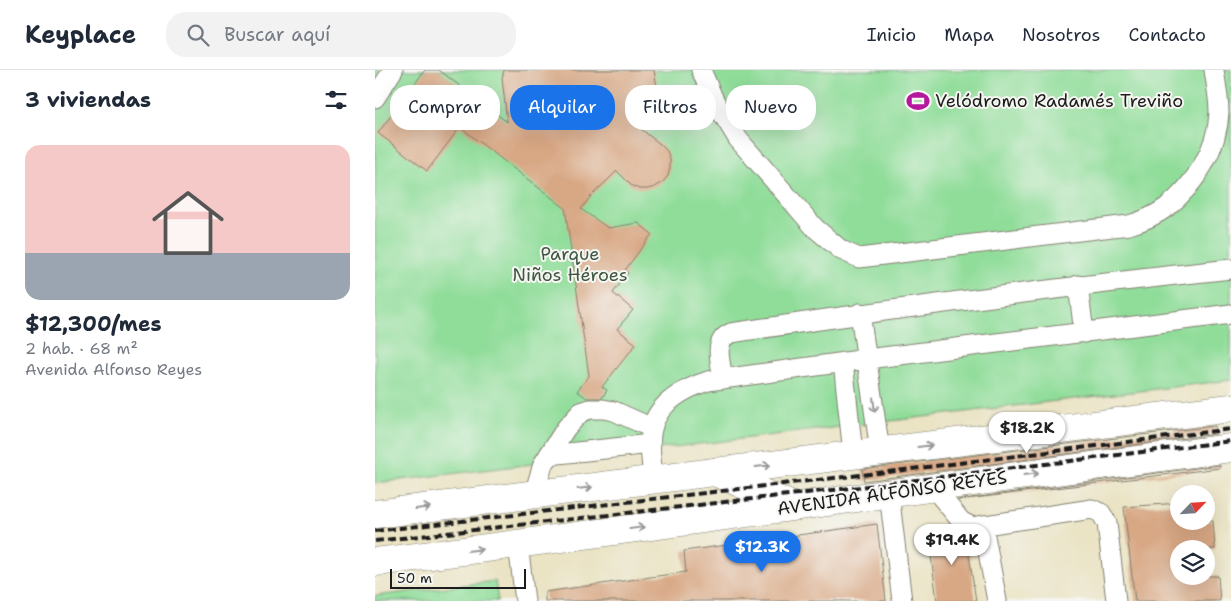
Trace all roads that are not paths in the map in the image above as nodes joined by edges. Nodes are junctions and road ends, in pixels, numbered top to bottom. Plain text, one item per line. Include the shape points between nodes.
1 (393, 70) edge
2 (701, 70) edge
3 (1214, 70) edge
4 (375, 98) edge
5 (1231, 269) edge
6 (1078, 286) junction
7 (860, 313) junction
8 (1231, 314) edge
9 (1084, 333) junction
10 (867, 359) junction
11 (843, 362) junction
12 (723, 379) junction
13 (1231, 408) edge
14 (651, 436) junction
15 (1231, 448) edge
16 (867, 453) junction
17 (549, 455) junction
18 (713, 472) junction
19 (653, 479) junction
20 (933, 487) junction
21 (889, 493) junction
22 (534, 494) junction
23 (792, 506) junction
24 (375, 514) edge
25 (983, 525) junction
26 (518, 544) junction
27 (375, 562) edge
28 (525, 601) edge
29 (902, 601) edge
30 (997, 601) edge
31 (1116, 601) edge

1 - 4 lane
2 - 3 lane via 714,100 738,140 828,241 859,258 1129,225 1147,219 1181,196 1211,150 1219,110
5 - 6 lane
6 - 7 lane
6 - 9 lane
7 - 10 lane
7 - 12 lane via 725,335 719,342
8 - 9 lane
9 - 10 lane
10 - 11 lane
10 -> 16 lane
11 - 12 lane
11 - 16 lane
12 - 14 lane via 694,385 679,394 665,406
16 -> 13 highway
14 - 17 lane
14 - 17 lane via 614,411 590,409 576,416
14 - 19 lane
20 -> 15 highway, AVENIDA ALFONSO REYES
18 -> 16 highway
17 - 22 lane
18 - 19 highway
18 - 23 highway
22 -> 19 highway
20 - 21 highway, AVENIDA ALFONSO REYES
20 - 25 lane via 961,521 972,527
21 - 23 highway, AVENIDA ALFONSO REYES
21 - 29 lane
24 -> 22 highway
26 -> 23 highway, AVENIDA ALFONSO REYES
25 - 30 lane
25 - 31 lane via 1092,510 1101,513 1107,524
27 -> 26 highway, AVENIDA ALFONSO REYES
26 - 28 lane

